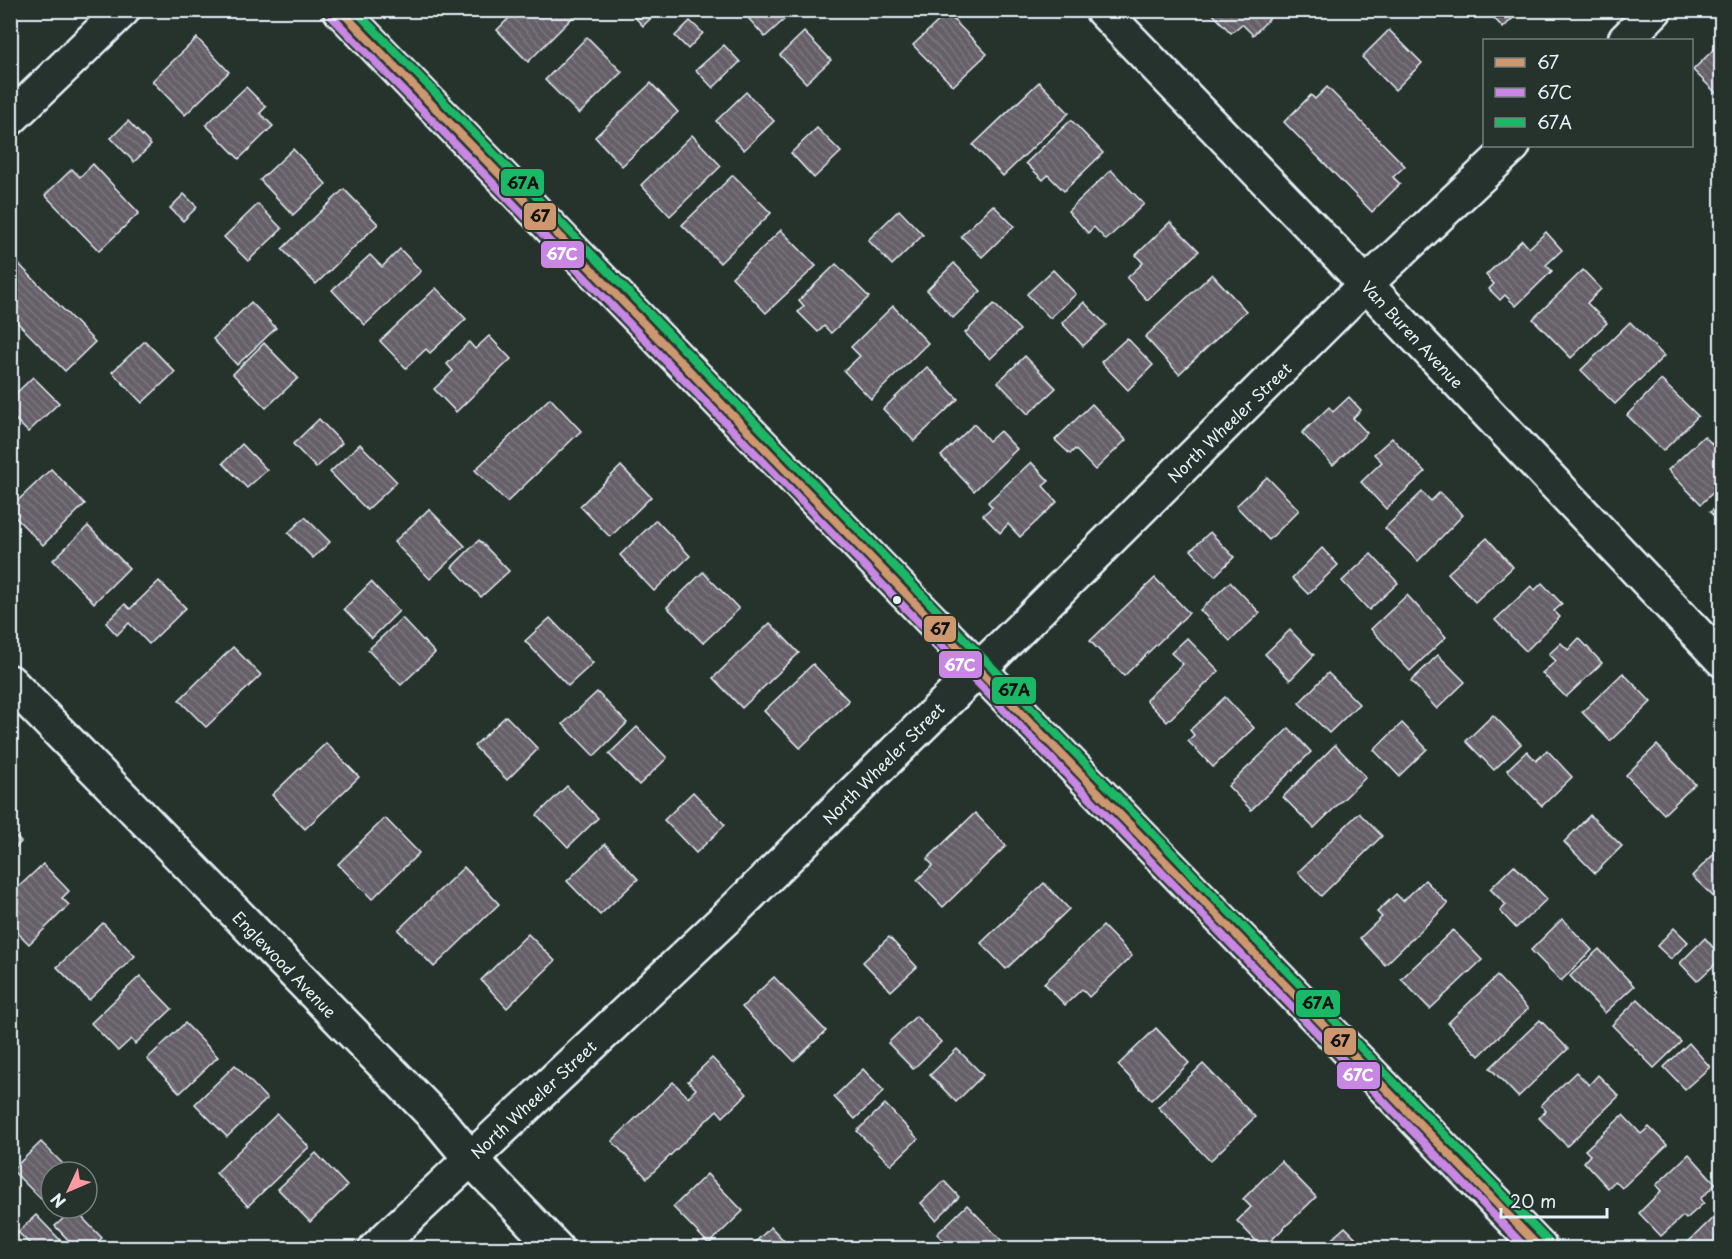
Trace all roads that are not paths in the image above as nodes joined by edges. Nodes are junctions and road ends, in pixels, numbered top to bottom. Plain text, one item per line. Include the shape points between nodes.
1 (123, 10) edge
2 (340, 10) edge
3 (1101, 10) edge
4 (1654, 10) edge
5 (1626, 39) edge
6 (10, 119) edge
7 (1512, 147) edge
8 (1366, 284) junction
9 (1722, 660) edge
10 (977, 670) junction
11 (10, 682) edge
12 (470, 1158) junction
13 (376, 1248) edge
14 (556, 1248) edge
15 (1540, 1248) edge

1 - 6 street
2 - 10 street
3 - 8 street, Van Buren Avenue
4 - 5 street
7 - 8 street, North Wheeler Street
8 - 9 street, Van Buren Avenue
8 - 10 street, North Wheeler Street
10 - 12 street, North Wheeler Street via 727,917
10 - 15 street
11 - 12 street, Englewood Avenue via 440,1122
12 - 13 street, North Wheeler Street
12 - 14 street, Englewood Avenue

